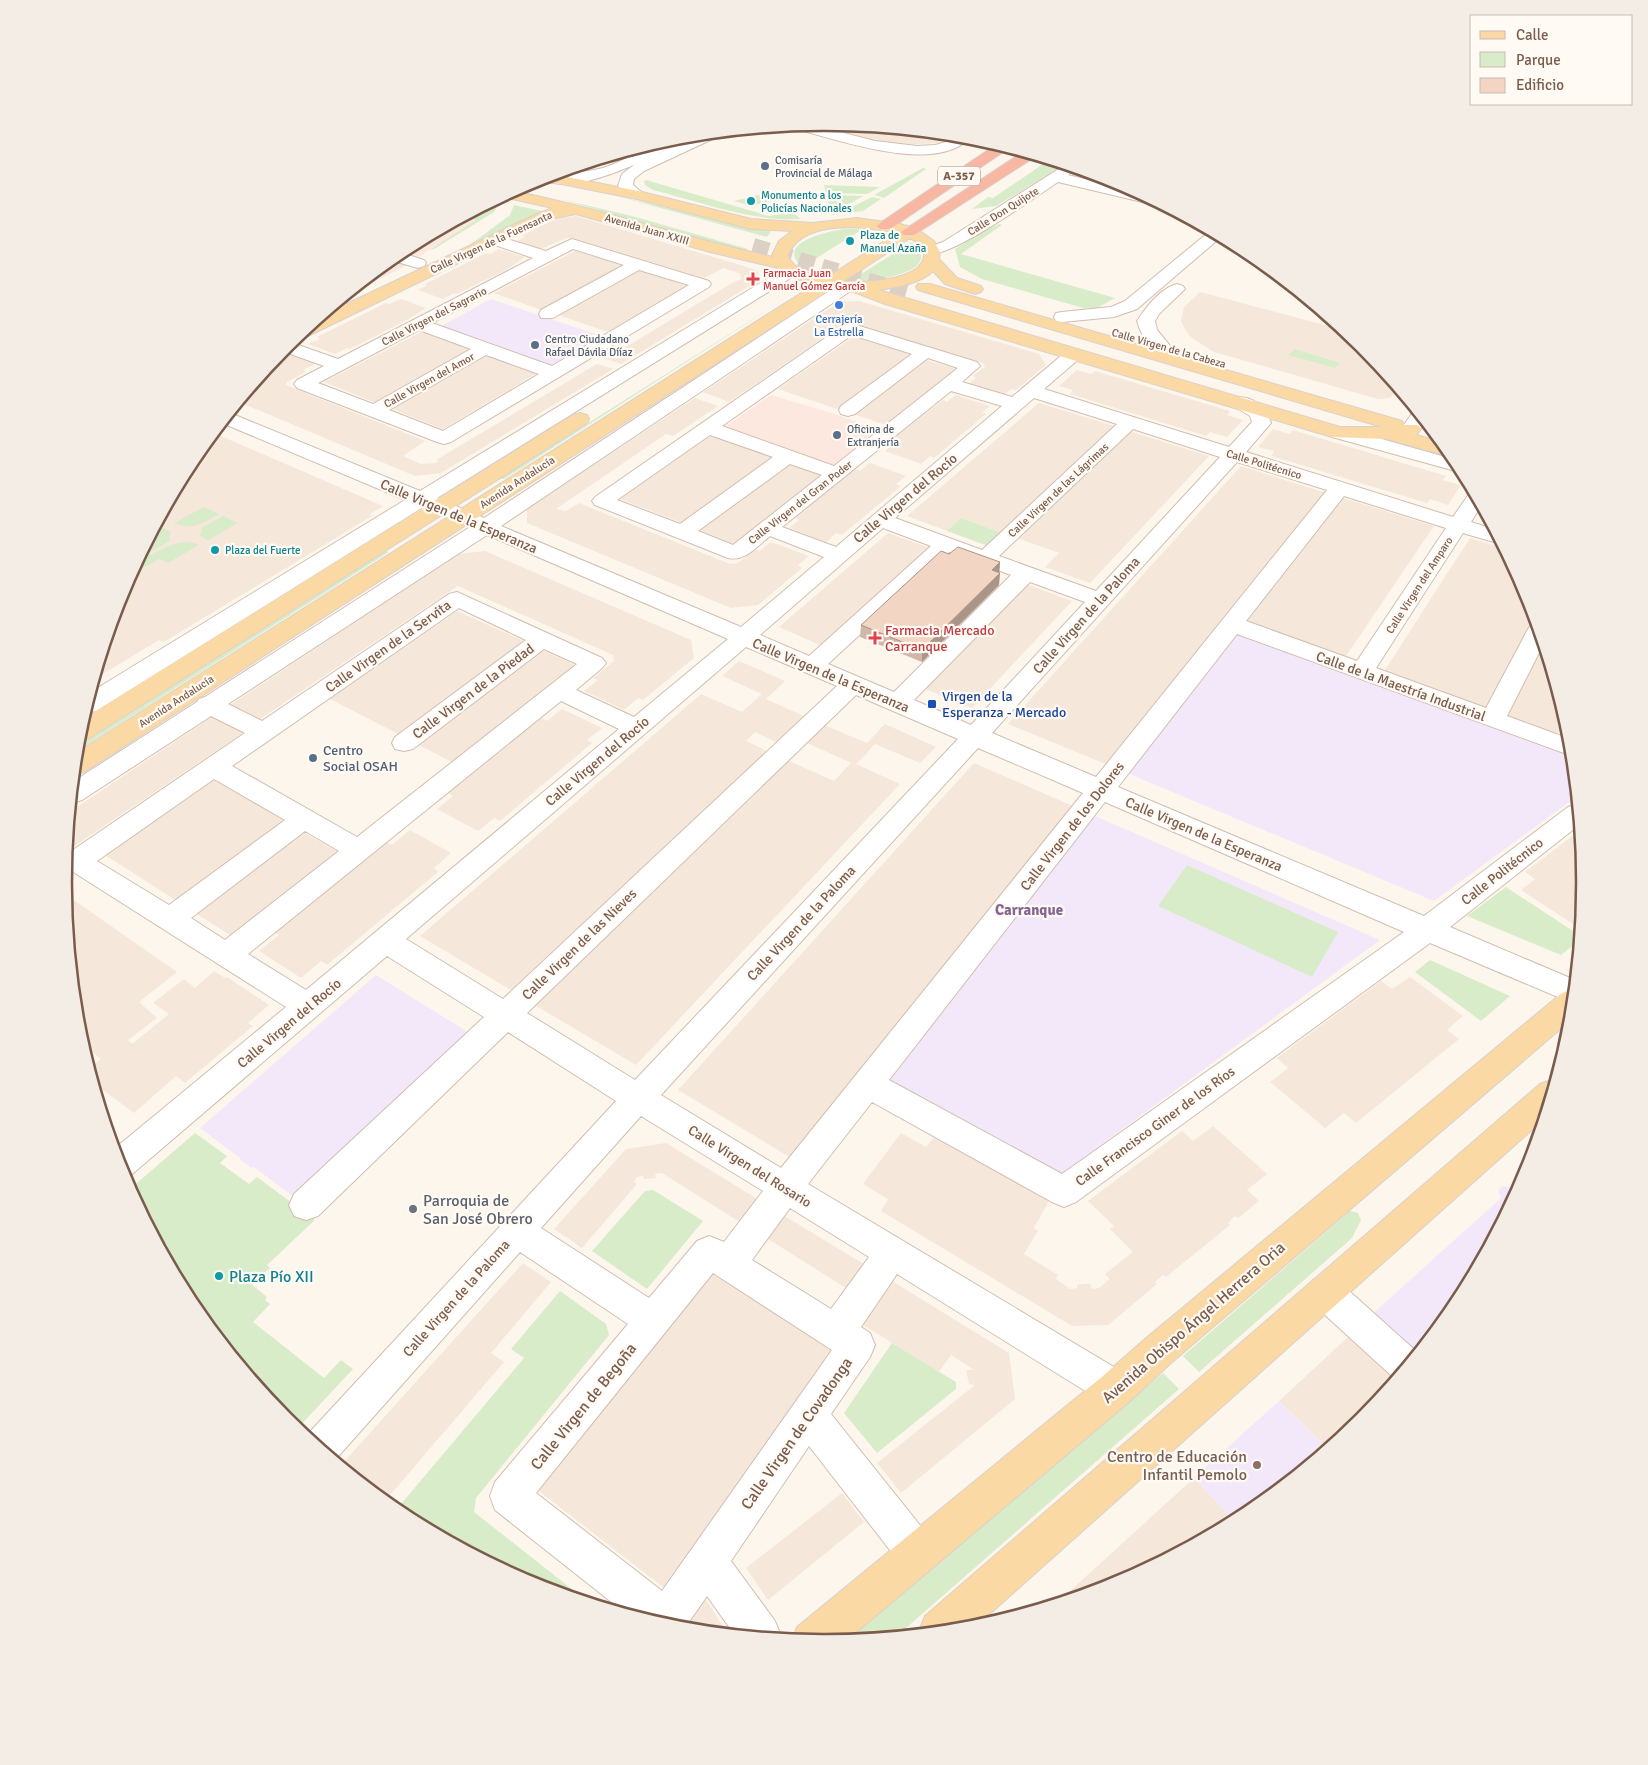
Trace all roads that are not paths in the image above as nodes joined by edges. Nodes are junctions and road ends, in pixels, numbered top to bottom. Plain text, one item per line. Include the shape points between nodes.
1 (824, 131) edge
2 (954, 142) edge
3 (686, 144) edge
4 (665, 148) edge
5 (996, 151) edge
6 (653, 156) junction
7 (1023, 158) edge
8 (1065, 171) edge
9 (566, 177) edge
10 (1056, 177) junction
11 (558, 180) edge
12 (542, 186) edge
13 (531, 190) edge
14 (638, 195) junction
15 (1126, 195) edge
16 (510, 200) edge
17 (578, 209) junction
18 (496, 222) dead end
19 (886, 226) junction
20 (817, 228) junction
21 (909, 232) junction
22 (1210, 238) edge
23 (494, 240) junction
24 (862, 240) dead end
25 (932, 256) junction
26 (547, 257) junction
27 (405, 259) edge
28 (418, 263) dead end
29 (638, 264) junction
30 (824, 264) dead end
31 (793, 271) junction
32 (1191, 277) dead end
33 (406, 282) junction
34 (826, 284) junction
35 (851, 287) junction
36 (340, 308) edge
37 (547, 314) dead end
38 (1062, 317) junction
39 (418, 324) junction
40 (1162, 347) junction
41 (485, 348) junction
42 (295, 349) edge
43 (925, 352) junction
44 (1074, 354) junction
45 (598, 360) junction
46 (339, 365) junction
47 (628, 370) junction
48 (554, 373) junction
49 (949, 384) junction
50 (689, 391) junction
51 (1030, 391) junction
52 (1240, 402) junction
53 (1015, 404) junction
54 (738, 407) junction
55 (848, 410) dead end
56 (374, 411) junction
57 (232, 420) edge
58 (1130, 422) junction
59 (1415, 423) edge
60 (708, 428) junction
61 (1339, 433) junction
62 (1388, 433) junction
63 (1436, 446) edge
64 (1233, 454) junction
65 (788, 456) junction
66 (1449, 465) edge
67 (836, 474) junction
68 (1340, 488) junction
69 (431, 503) junction
70 (1473, 503) edge
71 (463, 517) junction
72 (880, 520) junction
73 (1459, 525) junction
74 (484, 527) junction
75 (767, 528) junction
76 (684, 532) junction
77 (1490, 535) edge
78 (946, 544) junction
79 (838, 555) junction
80 (985, 558) junction
81 (1026, 573) junction
82 (1100, 600) junction
83 (1232, 624) junction
84 (743, 637) junction
85 (1535, 638) edge
86 (542, 639) junction
87 (812, 666) junction
88 (1362, 671) junction
89 (852, 684) junction
90 (559, 691) junction
91 (95, 700) edge
92 (897, 703) junction
93 (208, 704) junction
94 (1493, 719) junction
95 (89, 726) edge
96 (636, 728) junction
97 (263, 732) junction
98 (975, 736) junction
99 (404, 743) dead end
100 (1562, 745) edge
101 (83, 761) edge
102 (213, 767) junction
103 (78, 790) edge
104 (1101, 790) junction
105 (1572, 818) edge
106 (304, 819) junction
107 (359, 850) junction
108 (170, 919) junction
109 (1427, 930) junction
110 (386, 941) junction
111 (226, 955) junction
112 (1568, 989) edge
113 (308, 1006) junction
114 (1565, 1007) edge
115 (505, 1015) junction
116 (868, 1084) junction
117 (638, 1098) junction
118 (1543, 1101) edge
119 (126, 1159) edge
120 (785, 1188) junction
121 (306, 1205) dead end
122 (517, 1231) junction
123 (892, 1253) junction
124 (728, 1264) junction
125 (1325, 1292) junction
126 (654, 1320) junction
127 (836, 1332) junction
128 (1402, 1362) edge
129 (1116, 1389) junction
130 (808, 1415) junction
131 (324, 1443) edge
132 (917, 1553) junction
133 (707, 1561) junction
134 (661, 1616) edge
135 (668, 1618) edge
136 (948, 1624) edge
137 (756, 1630) edge
138 (822, 1634) edge

1 - 2 street via 901,149 928,150
3 - 6 street
4 - 6 street
5 - 19 highway, A-357
6 - 9 street via 594,175
6 - 14 street via 627,177 625,186
7 - 21 highway, A-357
8 - 10 street, Calle Don Quijote
10 - 15 street
10 - 25 street, Calle Don Quijote
11 - 14 main road
12 - 13 main road, Avenida Juan XXIII via 619,201 758,243 606,205
14 - 20 main road via 751,224
16 - 17 main road, Avenida Juan XXIII
17 - 23 main road, Calle Virgen de la Fuensanta via 544,216
17 - 31 main road, Avenida Juan XXIII
18 - 33 main road, Calle Virgen de la Fuensanta
19 - 20 main road via 857,223
19 - 21 main road
19 - 24 main road
20 - 31 main road via 785,244 781,253
21 - 25 main road via 926,242
21 - 34 main road, Avenida Andalucía
22 - 38 street via 1131,305 1114,312
23 - 26 street
23 - 33 main road, Calle Virgen de la Fuensanta
25 - 35 main road via 923,271 902,281
25 - 38 main road, Calle Virgen de la Cabeza via 951,281
26 - 29 street, Calle Virgen del Sagrario via 572,244
26 - 39 street, Calle Virgen del Sagrario
27 - 28 street
29 - 37 street
29 - 45 street, Calle Virgen del Sagrario via 703,284
30 - 31 main road, Avenida Andalucía
31 - 34 main road
31 - 47 street, Avenida Andalucía
31 - 69 main road, Avenida Andalucía
32 - 40 street via 1152,311 1146,321 1149,331
33 - 36 main road, Calle Virgen de la Fuensanta
34 - 35 main road
34 - 71 main road, Avenida Andalucía
35 - 44 main road, Calle Virgen de la Cabeza
35 - 50 street, Avenida Andalucía
38 - 40 main road, Calle Virgen de la Cabeza
39 - 41 street
39 - 46 street, Calle Virgen del Sagrario
40 - 59 main road, Calle Virgen de la Cabeza via 1381,408
41 - 48 street
41 - 56 street, Calle Virgen del Amor
42 - 46 street
43 - 49 street, Calle Virgen del Gran Poder via 971,366
43 - 54 street, Calle Virgen del Gran Poder via 850,329
43 - 55 street
44 - 51 street, Calle Virgen del Rocío
44 - 52 main road, Calle Virgen de la Cabeza
45 - 47 street
45 - 48 street
46 - 56 street, Calle Virgen del Sagrario via 303,384
47 - 69 street, Avenida Andalucía
48 - 56 street via 444,438
49 - 53 street
49 - 67 street, Calle Virgen del Gran Poder
50 - 54 street
50 - 74 street, Avenida Andalucía
51 - 53 street, Calle Virgen del Rocío
51 - 58 street, Calle Politécnico
52 - 61 main road, Calle Virgen de la Cabeza
52 - 64 street, Calle Virgen de la Paloma via 1259,413 1262,423
53 - 72 street, Calle Virgen del Rocío
54 - 60 street, Calle Virgen del Gran Poder
57 - 69 street, Calle Virgen de la Esperanza
58 - 64 street, Calle Politécnico
58 - 80 street, Calle Virgen de las Lágrimas
59 - 62 main road
59 - 62 main road, Calle Virgen de la Cabeza via 919,291
60 - 65 street
60 - 76 street, Calle Virgen del Gran Poder via 602,501
61 - 62 main road, Calle Virgen de la Cabeza
61 - 66 street, Calle Virgen de la Cabeza
62 - 63 main road, Calle Virgen de la Cabeza
64 - 68 street, Calle Politécnico
64 - 82 street, Calle Virgen de la Paloma
65 - 67 street
65 - 76 street
67 - 75 street, Calle Virgen del Gran Poder
68 - 73 street, Calle Politécnico
68 - 83 street, Calle Virgen de los Dolores
69 - 71 street, Calle Virgen de la Esperanza
69 - 91 street, Avenida Andalucía
69 - 95 main road, Avenida Andalucía
70 - 73 street, Calle Virgen del Amparo
71 - 74 street, Calle Virgen de la Esperanza
71 - 101 main road, Avenida Andalucía
72 - 78 street
72 - 79 street, Calle Virgen del Rocío
73 - 77 street, Calle Politécnico
73 - 88 street, Calle Virgen del Amparo
74 - 84 street, Calle Virgen de la Esperanza
74 - 93 street, Avenida Andalucía
75 - 76 street, Calle Virgen del Gran Poder via 736,553
75 - 79 street
78 - 80 street
78 - 87 street
79 - 84 street, Calle Virgen del Rocío
80 - 81 street
81 - 82 street
81 - 92 street
82 - 98 street, Calle Virgen de la Paloma
83 - 88 street, Calle de la Maestría Industrial
83 - 104 street, Calle Virgen de los Dolores
84 - 87 street, Calle Virgen de la Esperanza
84 - 96 street, Calle Virgen del Rocío
85 - 94 street
86 - 90 street, Calle Virgen de la Servita via 594,663
86 - 97 street, Calle Virgen de la Servita via 457,599
86 - 99 street, Calle Virgen de la Piedad
87 - 89 street, Calle Virgen de la Esperanza
88 - 94 street, Calle de la Maestría Industrial
89 - 92 street, Calle Virgen de la Esperanza
89 - 115 street, Calle Virgen de las Nieves
90 - 96 street
90 - 107 street, Calle Virgen de la Servita
92 - 98 street, Calle Virgen de la Esperanza
93 - 97 street
93 - 103 street, Avenida Andalucía
94 - 100 street, Calle de la Maestría Industrial
96 - 110 street, Calle Virgen del Rocío
97 - 102 street, Calle Virgen de la Servita
98 - 104 street, Calle Virgen de la Esperanza
98 - 117 street, Calle Virgen de la Paloma
102 - 106 street
102 - 108 street, Calle Virgen de la Servita via 78,861
104 - 109 street, Calle Virgen de la Esperanza
104 - 116 street, Calle Virgen de los Dolores
105 - 109 street, Calle Politécnico
106 - 107 street
106 - 108 street
107 - 111 street, Calle Virgen de la Servita
108 - 111 street, Calle Virgen de la Servita
109 - 112 street, Calle Virgen de la Esperanza
109 - 116 street, Calle Francisco Giner de los Ríos via 1064,1192
110 - 113 street, Calle Virgen del Rocío
110 - 115 street, Calle Virgen del Rosario
111 - 113 street, Calle Virgen de la Servita
113 - 119 street, Calle Virgen del Rocío
114 - 129 main road, Avenida Obispo Ángel Herrera Oria
115 - 117 street, Calle Virgen del Rosario
115 - 121 street, Calle Virgen de las Nieves
116 - 120 street, Calle Virgen de los Dolores
117 - 120 street, Calle Virgen del Rosario
117 - 122 street, Calle Virgen de la Paloma
118 - 125 main road
120 - 123 street, Calle Virgen del Rosario
120 - 124 street
122 - 126 street
122 - 131 street, Calle Virgen de la Paloma
123 - 127 street
123 - 129 street, Calle Virgen del Rosario
124 - 126 street, Calle Virgen de Begoña via 709,1252
124 - 127 street
125 - 128 street
125 - 136 main road
126 - 134 street, Calle Virgen de Begoña via 509,1496
127 - 130 street, Calle Virgen de Covadonga via 857,1345
129 - 132 main road, Avenida Obispo Ángel Herrera Oria
130 - 132 street
130 - 133 street, Calle Virgen de Covadonga
132 - 138 main road, Avenida Obispo Ángel Herrera Oria
133 - 135 street, Calle Virgen de Covadonga
133 - 137 street

